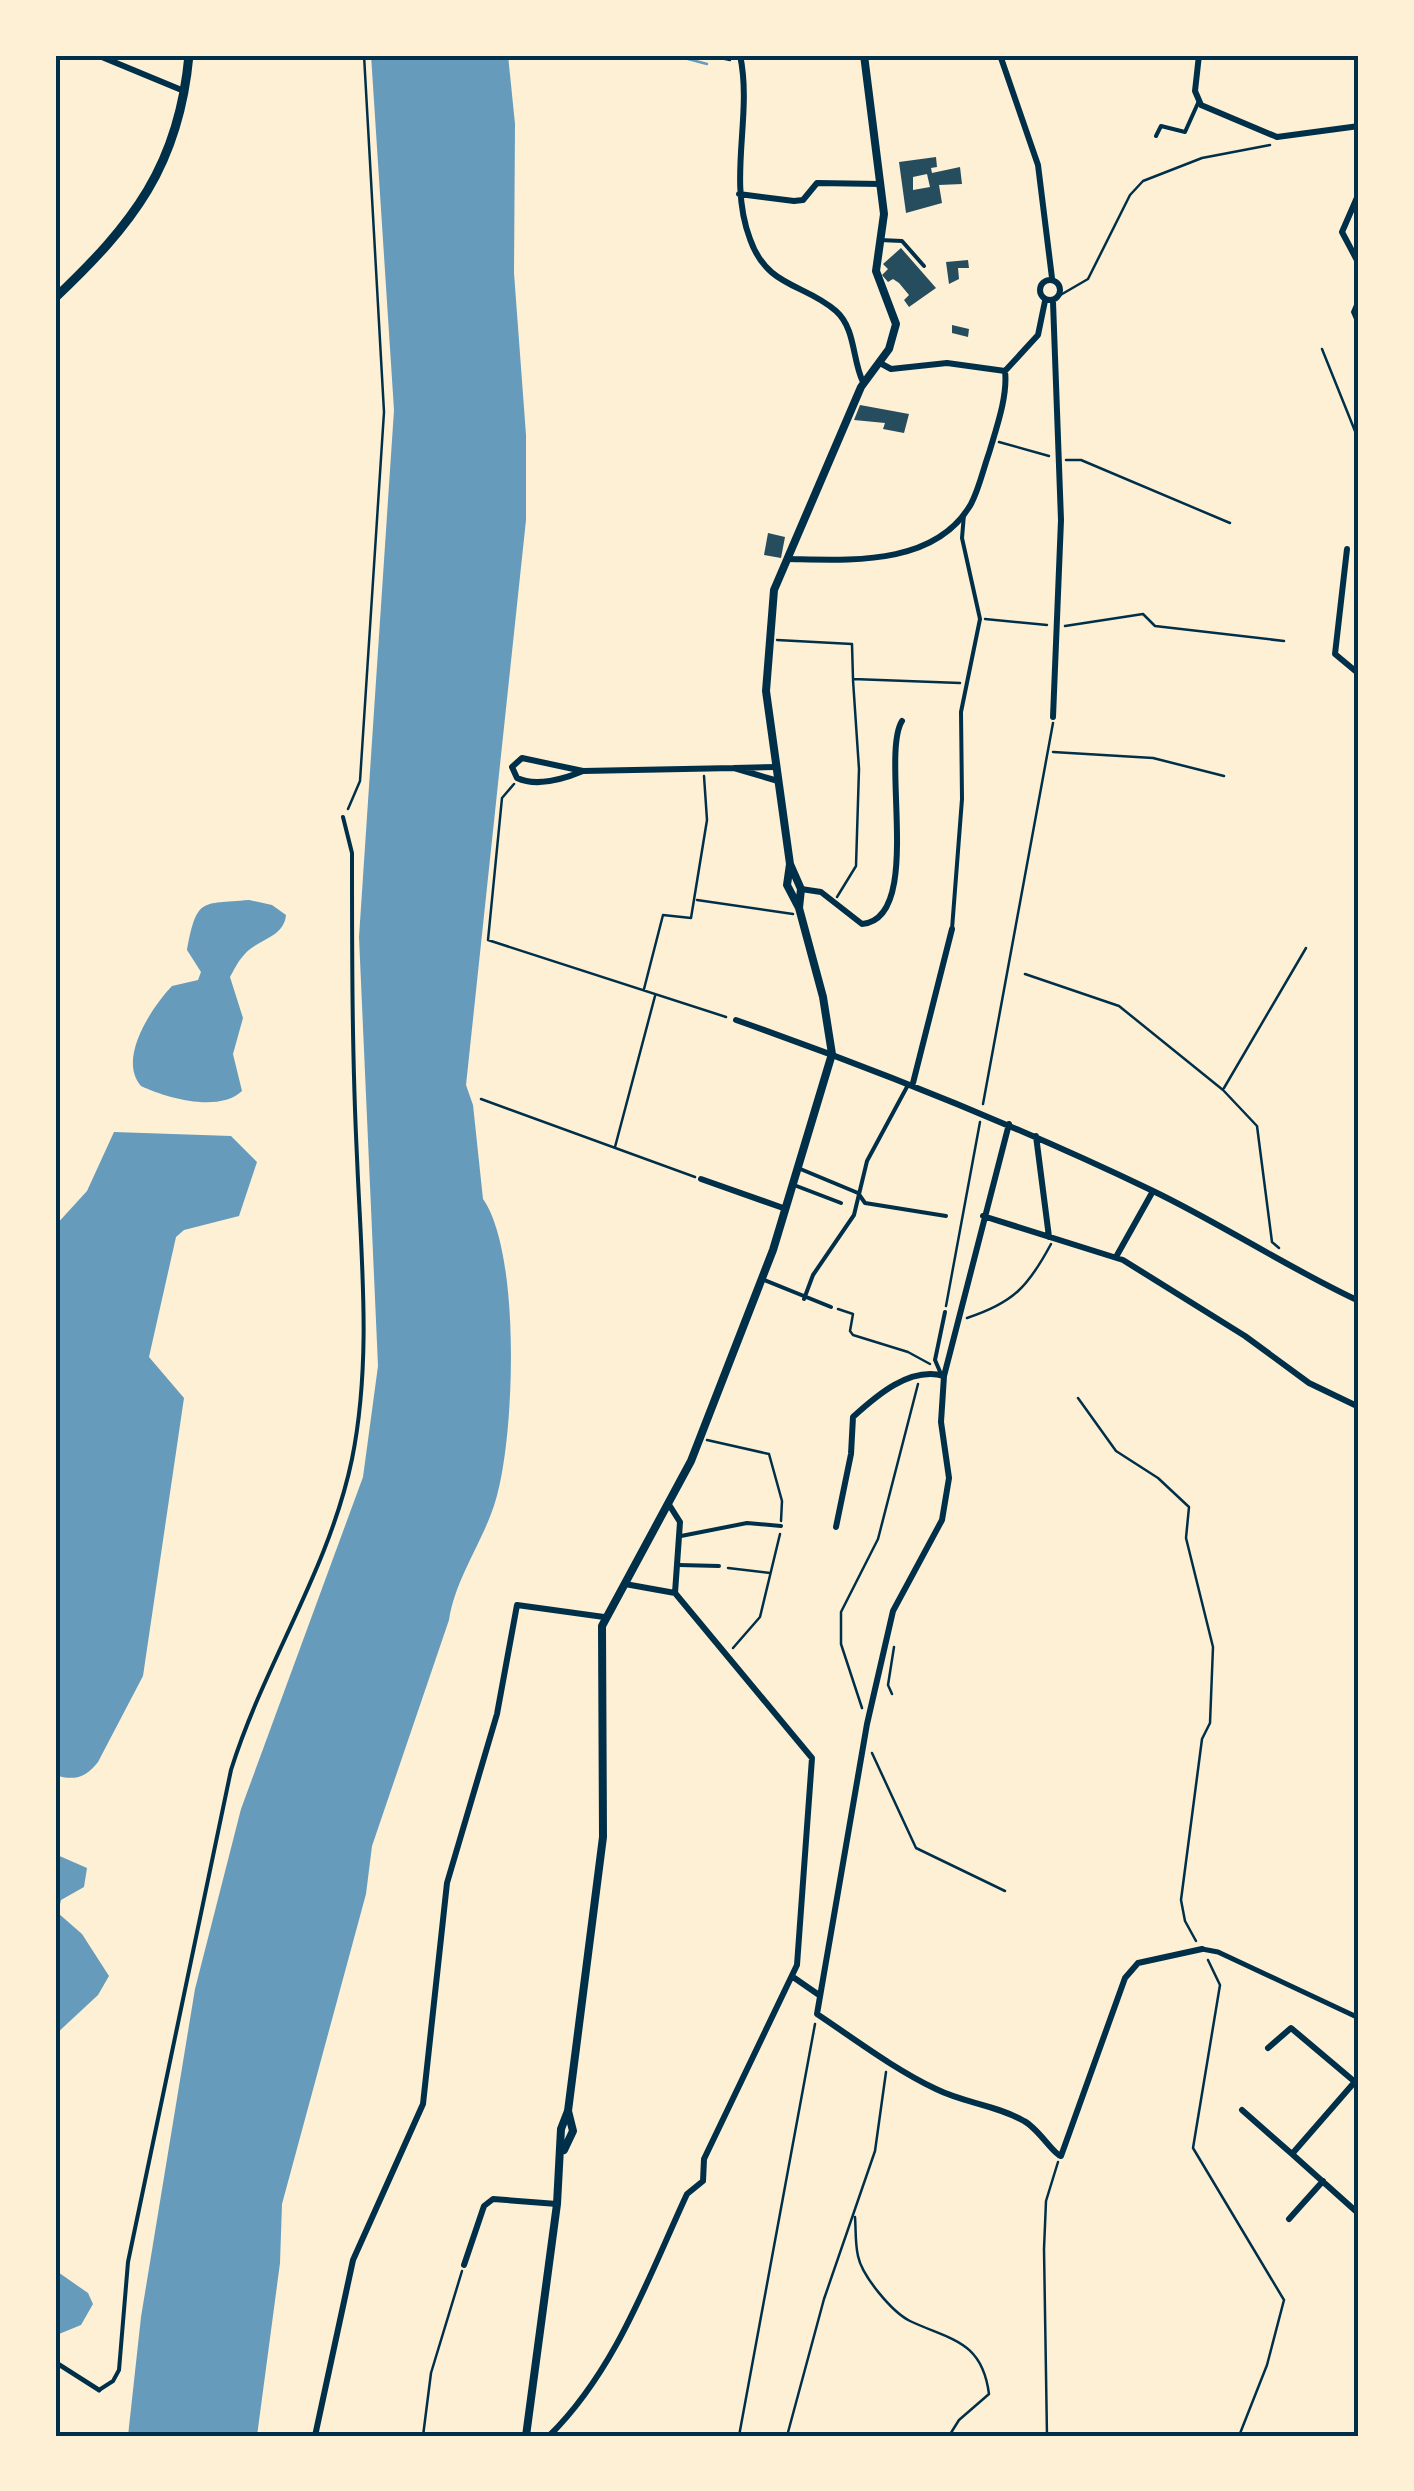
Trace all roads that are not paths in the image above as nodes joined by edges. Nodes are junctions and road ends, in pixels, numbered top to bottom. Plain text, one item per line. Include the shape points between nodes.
1 (97, 55) edge
2 (190, 55) edge
3 (864, 55) edge
4 (1000, 55) edge
5 (1199, 55) edge
6 (741, 59) edge
7 (185, 92) junction
8 (1198, 103) junction
9 (1359, 126) edge
10 (1156, 136) dead end
11 (880, 184) junction
12 (1359, 193) edge
13 (739, 194) junction
14 (880, 240) junction
15 (1359, 264) edge
16 (924, 266) dead end
17 (1052, 278) junction
18 (55, 298) edge
19 (1359, 298) edge
20 (1052, 300) junction
21 (1359, 326) edge
22 (880, 362) junction
23 (1005, 370) junction
24 (864, 382) junction
25 (964, 514) junction
26 (1347, 550) dead end
27 (787, 559) junction
28 (1359, 674) edge
29 (1054, 717) road end
30 (902, 721) dead end
31 (777, 767) junction
32 (734, 768) junction
33 (584, 772) junction
34 (778, 781) junction
35 (342, 817) road end
36 (790, 864) junction
37 (801, 889) junction
38 (797, 911) junction
39 (952, 928) joint
40 (736, 1020) road end
41 (832, 1054) junction
42 (911, 1082) junction
43 (1009, 1124) junction
44 (1036, 1136) junction
45 (798, 1168) junction
46 (702, 1179) road end
47 (794, 1185) junction
48 (1153, 1191) junction
49 (858, 1193) junction
50 (841, 1203) dead end
51 (786, 1210) junction
52 (946, 1216) dead end
53 (983, 1216) junction
54 (1051, 1238) junction
55 (1116, 1258) junction
56 (762, 1279) junction
57 (804, 1299) junction
58 (1359, 1302) edge
59 (831, 1307) road end
60 (944, 1312) road end
61 (944, 1376) junction
62 (1359, 1407) edge
63 (668, 1504) junction
64 (781, 1526) dead end
65 (836, 1528) dead end
66 (681, 1536) junction
67 (678, 1565) junction
68 (719, 1566) road end
69 (624, 1584) junction
70 (675, 1593) junction
71 (604, 1617) junction
72 (1202, 1949) joint
73 (793, 1976) junction
74 (819, 1995) junction
75 (1359, 2018) edge
76 (1268, 2048) dead end
77 (1357, 2079) edge
78 (1242, 2110) dead end
79 (1292, 2154) junction
80 (1323, 2181) junction
81 (557, 2204) junction
82 (1359, 2214) edge
83 (1289, 2219) dead end
84 (464, 2265) road end
85 (55, 2362) edge
86 (98, 2390) joint
87 (315, 2436) edge
88 (526, 2436) edge
89 (549, 2436) edge

1 - 7 street
2 - 7 main road
3 - 11 street
4 - 17 street via 1038,165
5 - 8 street
6 - 13 street
7 - 18 main road via 154,184 110,246
8 - 9 street via 1277,137
8 - 10 lane via 1184,132 1161,126
11 - 13 street via 817,183 794,201
11 - 14 street
12 - 15 street via 1342,232
13 - 24 street via 761,262 780,281 836,312 850,332
14 - 16 lane via 902,241
14 - 22 street via 876,271 896,324
17 - 20 street
17 - 20 street via 1043,284
19 - 21 lane
20 - 23 street via 1038,335
20 - 29 street via 1059,459
22 - 23 street via 891,369 948,363
22 - 24 street
23 - 25 street via 993,440
24 - 27 street
25 - 27 street via 924,544 892,554
25 - 39 lane via 962,538 980,619 961,712
26 - 28 street via 1335,654
27 - 31 street via 766,640
30 - 37 street via 895,732 895,878 884,914 862,924 821,892
31 - 32 street
31 - 34 street
32 - 33 street
32 - 34 street
33 - 33 street via 522,758 512,768 518,779
34 - 36 street
35 - 86 lane via 352,853 365,1344 355,1441 320,1562 254,1700 230,1770 128,2262 118,2370
36 - 37 street
36 - 38 street via 788,885
37 - 38 street
38 - 41 street
39 - 42 street
40 - 41 street
41 - 42 street
41 - 45 street
42 - 43 street
42 - 49 lane via 867,1161
43 - 44 street
43 - 53 street
44 - 48 street
44 - 54 street
45 - 47 street
45 - 49 lane
46 - 51 street
47 - 50 lane
47 - 51 street
48 - 55 street
48 - 58 street
49 - 52 lane via 865,1203
49 - 57 lane via 849,1224
51 - 56 street
53 - 54 street
53 - 61 street
54 - 55 street
55 - 62 street via 1309,1383
56 - 57 lane
56 - 63 street via 692,1461
57 - 59 lane
60 - 61 lane via 935,1368
61 - 65 street via 921,1374 853,1417
61 - 74 street via 941,1422 949,1478 942,1520 893,1611
63 - 66 street
63 - 69 street
64 - 66 lane via 747,1523
66 - 67 street
67 - 68 lane
67 - 70 street
69 - 70 street
69 - 71 street
70 - 73 street via 812,1758 802,1932
71 - 81 street via 604,1838 568,2111 573,2131 562,2154
71 - 87 street via 517,1606 498,1714 447,1883 423,2104 353,2260
72 - 74 street via 1138,1963 1124,1978 1061,2156 1024,2121 940,2091 817,2014
72 - 75 street
73 - 74 street
73 - 89 street via 742,2072 704,2159 703,2182 686,2194 627,2325
76 - 77 street via 1291,2028
77 - 79 street
78 - 79 street
79 - 80 street
80 - 82 street
80 - 83 street
81 - 84 street via 494,2199 484,2206
81 - 88 street
85 - 86 street

